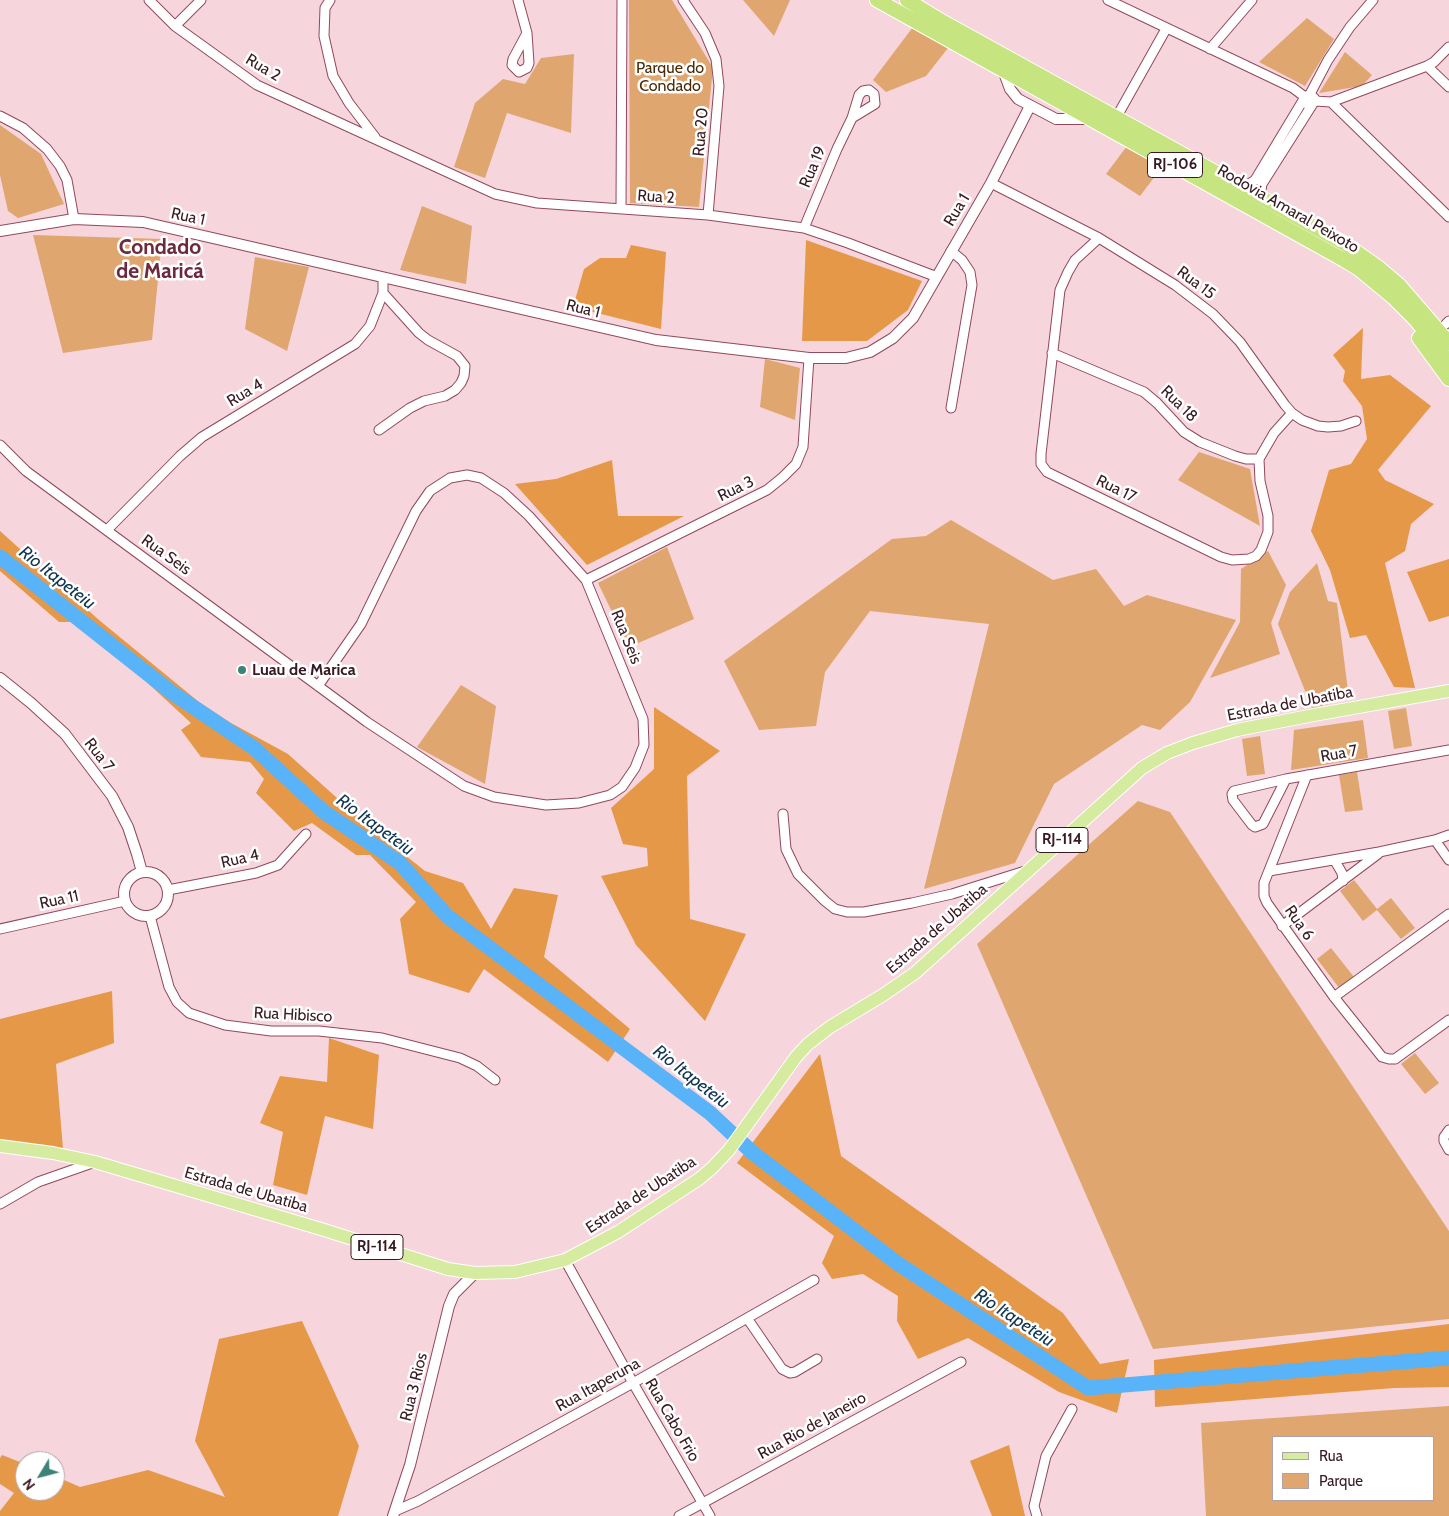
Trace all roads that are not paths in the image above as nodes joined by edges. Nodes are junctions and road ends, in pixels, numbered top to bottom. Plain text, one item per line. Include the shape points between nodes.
1 (149, 0) edge
2 (201, 0) edge
3 (330, 0) edge
4 (518, 0) edge
5 (622, 0) edge
6 (683, 0) edge
7 (877, 0) edge
8 (907, 0) edge
9 (1108, 0) edge
10 (1252, 0) edge
11 (1373, 0) edge
12 (175, 26) junction
13 (1166, 29) junction
14 (528, 33) dead end
15 (1449, 47) edge
16 (1210, 49) junction
17 (1427, 66) junction
18 (1004, 70) junction
19 (1449, 87) edge
20 (1309, 99) junction
21 (1331, 102) junction
22 (1030, 106) junction
23 (0, 116) edge
24 (852, 118) dead end
25 (1116, 118) junction
26 (1091, 119) junction
27 (377, 139) junction
28 (991, 183) junction
29 (1244, 188) junction
30 (1262, 198) junction
31 (622, 209) junction
32 (708, 215) junction
33 (1449, 217) edge
34 (74, 219) junction
35 (804, 228) junction
36 (0, 231) edge
37 (1099, 238) junction
38 (951, 251) junction
39 (937, 277) junction
40 (383, 278) junction
41 (1371, 279) junction
42 (1399, 285) junction
43 (382, 293) junction
44 (1448, 324) edge
45 (1449, 343) edge
46 (1052, 353) junction
47 (809, 358) junction
48 (1449, 362) edge
49 (1449, 379) edge
50 (951, 408) dead end
51 (1292, 413) junction
52 (1356, 421) dead end
53 (379, 430) dead end
54 (0, 445) edge
55 (1259, 459) junction
56 (107, 530) junction
57 (586, 580) junction
58 (0, 678) edge
59 (318, 686) junction
60 (1449, 691) edge
61 (1449, 750) edge
62 (1307, 775) junction
63 (1286, 779) junction
64 (782, 814) dead end
65 (306, 834) dead end
66 (1449, 835) edge
67 (1435, 840) junction
68 (1381, 852) junction
69 (1274, 857) junction
70 (1449, 860) edge
71 (1335, 861) junction
72 (1286, 868) junction
73 (1030, 869) junction
74 (1269, 871) junction
75 (142, 872) junction
76 (1343, 880) junction
77 (168, 890) junction
78 (125, 901) junction
79 (1449, 914) edge
80 (150, 916) junction
81 (1282, 926) junction
82 (0, 929) edge
83 (1334, 996) junction
84 (1449, 1020) edge
85 (495, 1080) dead end
86 (1449, 1130) edge
87 (0, 1146) edge
88 (1447, 1148) edge
89 (95, 1162) junction
90 (0, 1204) edge
91 (565, 1260) junction
92 (475, 1273) junction
93 (814, 1280) dead end
94 (747, 1318) junction
95 (817, 1359) dead end
96 (961, 1362) dead end
97 (633, 1383) junction
98 (1072, 1409) dead end
99 (702, 1502) junction
100 (394, 1514) edge
101 (679, 1516) edge
102 (710, 1516) edge
103 (1037, 1516) edge

1 - 12 street, Rua 2
2 - 12 street
3 - 27 street, Rua 2 via 326,8 324,36 333,76
4 - 14 street
5 - 31 street
6 - 32 street, Rua 20 via 705,33 716,59 719,86
7 - 18 highway, Rodovia Amaral Peixoto / RJ-106
8 - 25 highway, Rodovia Amaral Peixoto / RJ-106
9 - 13 street
10 - 16 street
11 - 20 street via 1328,60
12 - 27 street, Rua 2 via 257,85
13 - 16 street
13 - 25 street
15 - 17 street
16 - 20 street
17 - 19 street
17 - 21 street
18 - 22 street via 1014,95
18 - 26 highway, Rodovia Amaral Peixoto / RJ-106
20 - 21 street
20 - 29 street via 1255,180
20 - 30 street via 1262,184
21 - 33 street
22 - 26 street via 1056,119
22 - 28 street, Rua 1
23 - 34 street via 23,128 47,149 60,166 67,180
24 - 35 street, Rua 19
25 - 29 highway, Rodovia Amaral Peixoto / RJ-106
26 - 41 highway, Rodovia Amaral Peixoto / RJ-106 via 1320,246
27 - 31 street, Rua 2 via 495,194 537,203
28 - 37 street, Rua 15
28 - 38 street, Rua 1
29 - 30 highway, Rodovia Amaral Peixoto / RJ-106
30 - 42 highway, Rodovia Amaral Peixoto / RJ-106 via 1345,244
31 - 32 street, Rua 2
32 - 35 street, Rua 2
34 - 36 street, Rua 1
34 - 40 street, Rua 1 via 143,222
35 - 39 street, Rua 2
37 - 46 street, Rua 17 via 1075,260 1060,290
37 - 51 street, Rua 15 via 1175,285 1213,314 1240,342
38 - 39 street, Rua 1
38 - 50 street via 970,272 972,285
39 - 47 street, Rua 1 via 913,318 893,338 870,352 846,358
40 - 43 street, Rua 4
40 - 47 street, Rua 1 via 656,340
41 - 48 highway, Rodovia Amaral Peixoto / RJ-106 via 1415,319
41 - 49 highway
42 - 44 highway
42 - 45 highway, Rodovia Amaral Peixoto / RJ-106
43 - 53 street via 419,333 458,356 465,366 464,376 455,390 410,408
43 - 56 street, Rua 4 via 370,326 354,344 202,437
46 - 55 street, Rua 18 via 1144,392 1184,432 1200,442 1234,456
46 - 55 street, Rua 17 via 1041,458 1044,469 1054,476 1221,558 1242,560 1256,556 1268,532
47 - 57 street, Rua 3 via 803,447 796,464 783,478 767,490
51 - 52 street, Rua 15 via 1318,426 1341,426
51 - 55 street via 1274,433
54 - 56 street, Rua Seis via 26,471
56 - 59 street, Rua Seis
57 - 59 street, Rua Seis via 504,493 481,478 466,475 450,478 430,491 416,511 361,624
57 - 59 street, Rua Seis via 643,719 644,745 635,768 622,787 610,795 579,803 546,805 494,797 464,786 366,722
58 - 75 street, Rua 7 via 65,734 112,796 128,827
60 - 73 main road, Estrada de Ubatiba / RJ-114 via 1236,730 1167,753 1129,779
61 - 62 street, Rua 7
62 - 63 street, Rua 7
62 - 69 street, Rua 6
63 - 63 street, Rua 7 via 1234,791 1233,800 1248,822 1255,827 1260,826
64 - 73 street via 786,849 798,874 835,909 847,912 864,912 952,894
65 - 77 street, Rua 4 via 278,864 256,873
66 - 67 street
67 - 68 street
67 - 70 street
68 - 71 street
68 - 76 street
69 - 72 street
69 - 74 street, Rua 6
71 - 72 street
71 - 76 street
72 - 74 street
73 - 91 main road, Estrada de Ubatiba / RJ-114 via 914,973 808,1044 729,1150 706,1174 618,1232
74 - 81 street, Rua 6 via 1264,883 1264,896
75 - 77 street via 158,875
75 - 78 street via 127,883
76 - 81 street
77 - 80 street via 162,909
78 - 80 street via 135,913
78 - 82 street, Rua 11
79 - 83 street
80 - 85 street, Rua Hibisco via 169,987 177,1002 189,1013 225,1024 271,1031 318,1031 382,1038 460,1058
81 - 83 street, Rua 6
83 - 84 street, Rua 6 via 1379,1055 1385,1058 1395,1058
86 - 88 street via 1444,1137
87 - 89 main road, Estrada de Ubatiba / RJ-114
89 - 90 street via 38,1182
89 - 92 main road, Estrada de Ubatiba / RJ-114 via 421,1262
91 - 92 main road, Estrada de Ubatiba / RJ-114 via 515,1272
91 - 97 street, Rua Cabo Frio
92 - 100 street, Rua 3 Rios via 454,1294 449,1306 410,1465
93 - 94 street, Rua Itaperuna
94 - 95 street via 782,1369 795,1372
94 - 97 street, Rua Itaperuna
96 - 99 street, Rua Rio de Janeiro
97 - 99 street, Rua Cabo Frio
97 - 100 street, Rua Itaperuna
98 - 103 street via 1046,1456 1034,1506
99 - 101 street, Rua Rio de Janeiro
99 - 102 street, Rua Cabo Frio

